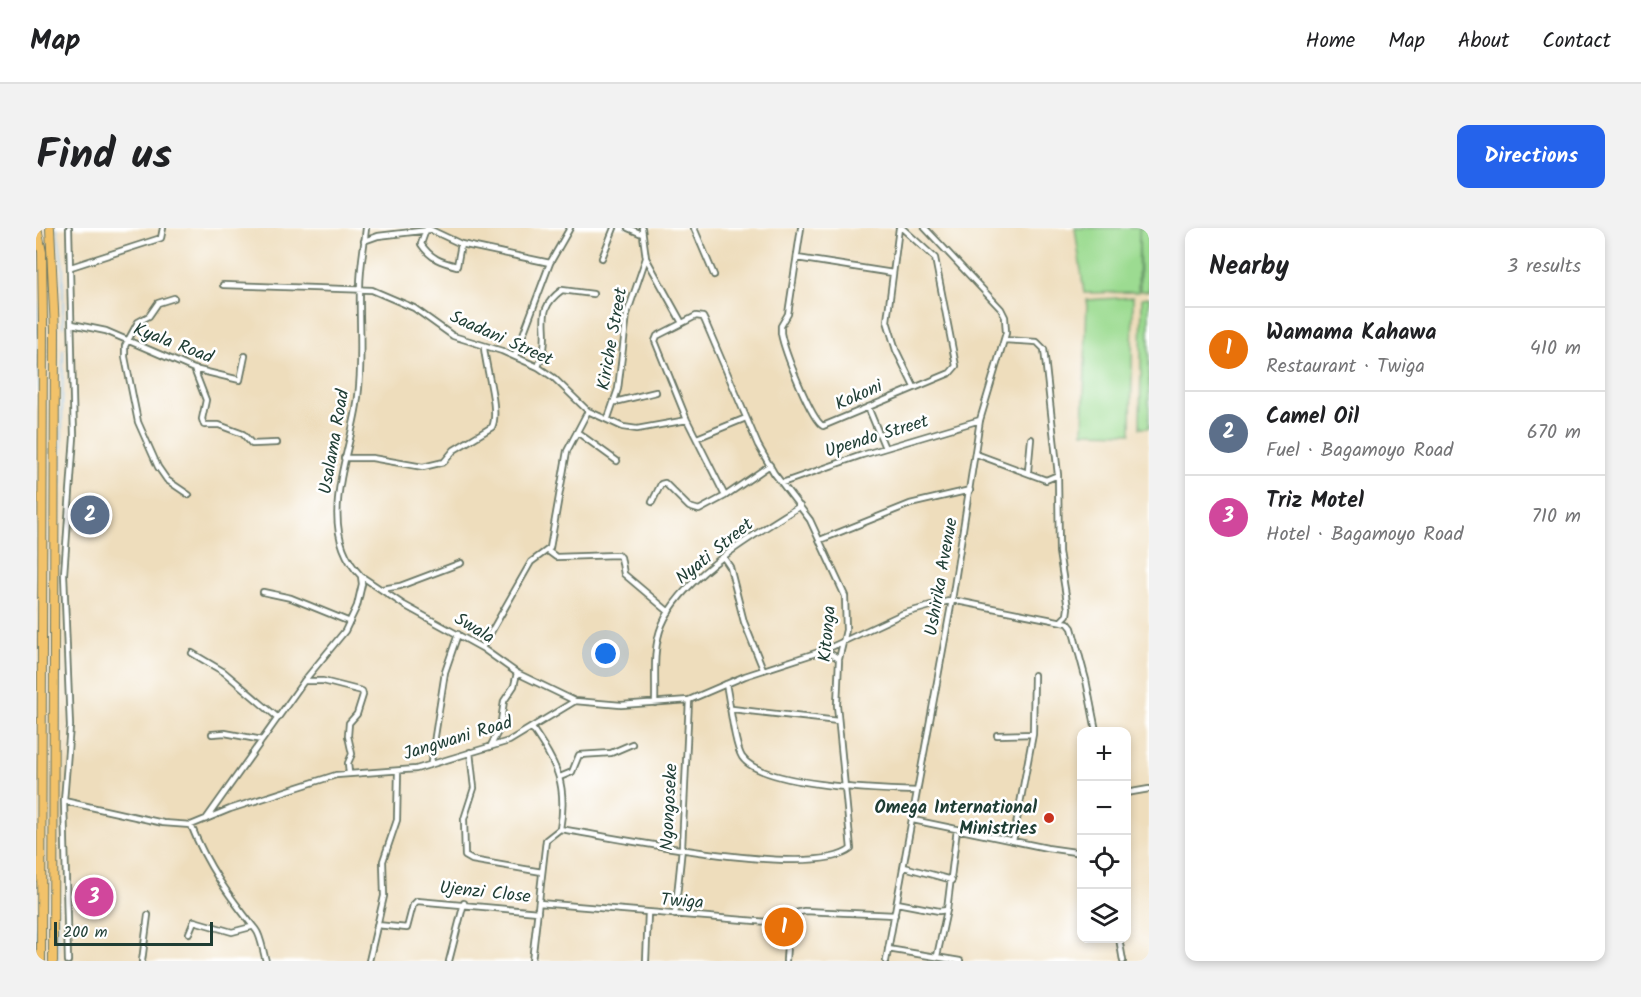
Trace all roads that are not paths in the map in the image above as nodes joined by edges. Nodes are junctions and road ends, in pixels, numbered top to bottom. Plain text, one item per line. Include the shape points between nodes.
1 (37, 228) edge
2 (50, 228) edge
3 (69, 228) edge
4 (163, 228) edge
5 (366, 228) edge
6 (570, 228) edge
7 (614, 228) edge
8 (628, 228) edge
9 (642, 228) edge
10 (694, 228) edge
11 (801, 228) edge
12 (900, 228) edge
13 (925, 228) edge
14 (427, 229) edge
15 (642, 234) junction
16 (364, 241) junction
17 (461, 244) junction
18 (602, 258) dead end
19 (646, 258) junction
20 (797, 258) junction
21 (550, 263) junction
22 (71, 267) junction
23 (893, 273) junction
24 (714, 275) dead end
25 (223, 285) dead end
26 (360, 287) junction
27 (592, 294) dead end
28 (174, 298) dead end
29 (682, 323) junction
30 (72, 324) junction
31 (1004, 340) junction
32 (127, 341) junction
33 (484, 346) junction
34 (245, 356) dead end
35 (515, 356) junction
36 (538, 367) junction
37 (194, 369) junction
38 (914, 387) junction
39 (656, 392) dead end
40 (615, 402) junction
41 (868, 407) junction
42 (588, 411) junction
43 (608, 418) junction
44 (746, 418) junction
45 (687, 420) junction
46 (980, 420) junction
47 (577, 432) junction
48 (697, 438) junction
49 (1031, 440) dead end
50 (277, 443) dead end
51 (885, 448) junction
52 (976, 454) junction
53 (344, 458) junction
54 (618, 461) dead end
55 (770, 465) junction
56 (1028, 471) junction
57 (1058, 475) junction
58 (782, 483) junction
59 (970, 490) junction
60 (189, 495) dead end
61 (725, 496) junction
62 (652, 502) dead end
63 (800, 506) junction
64 (820, 540) junction
65 (548, 551) junction
66 (724, 558) junction
67 (460, 563) dead end
68 (362, 576) junction
69 (382, 589) junction
70 (264, 592) dead end
71 (952, 600) junction
72 (669, 612) junction
73 (1062, 620) junction
74 (350, 622) junction
75 (458, 634) junction
76 (843, 641) junction
77 (482, 648) junction
78 (825, 650) junction
79 (192, 653) dead end
80 (839, 659) junction
81 (763, 669) junction
82 (517, 673) junction
83 (1034, 675) dead end
84 (304, 681) junction
85 (726, 684) junction
86 (689, 700) junction
87 (575, 701) junction
88 (655, 703) junction
89 (732, 709) junction
90 (277, 717) junction
91 (838, 721) junction
92 (1095, 727) edge
93 (532, 728) junction
94 (212, 734) dead end
95 (1032, 734) junction
96 (997, 735) dead end
97 (262, 740) junction
98 (632, 744) dead end
99 (490, 747) junction
100 (470, 752) junction
101 (431, 762) junction
102 (398, 771) junction
103 (349, 773) junction
104 (40, 775) edge
105 (560, 777) junction
106 (846, 786) junction
107 (1149, 789) edge
108 (917, 791) junction
109 (1131, 792) edge
110 (64, 801) junction
111 (913, 820) junction
112 (204, 821) junction
113 (191, 825) junction
114 (560, 829) junction
115 (957, 829) junction
116 (1013, 842) junction
117 (682, 848) junction
118 (1077, 852) edge
119 (904, 867) junction
120 (542, 872) junction
121 (952, 880) junction
122 (464, 903) junction
123 (539, 903) junction
124 (897, 903) junction
125 (947, 910) junction
126 (38, 912) edge
127 (538, 912) junction
128 (648, 913) junction
129 (148, 915) dead end
130 (675, 915) junction
131 (895, 915) junction
132 (377, 925) junction
133 (786, 925) junction
134 (251, 927) junction
135 (189, 933) dead end
136 (1120, 943) edge
137 (888, 949) junction
138 (937, 956) junction
139 (41, 961) edge
140 (53, 961) edge
141 (68, 961) edge
142 (142, 961) edge
143 (266, 961) edge
144 (369, 961) edge
145 (449, 961) edge
146 (532, 961) edge
147 (646, 961) edge
148 (786, 961) edge
149 (886, 961) edge
150 (960, 961) edge
151 (1124, 961) edge

1 - 104 highway via 42,252 43,322
2 - 140 highway via 55,330
3 - 22 street
4 - 22 street via 161,238
5 - 16 street, Usalama Road
6 - 21 street
7 - 18 street
8 - 15 street
9 - 15 street, Kiriche Street
10 - 24 street
11 - 20 street, Kokoni
12 - 23 street
12 - 38 street, Kokoni via 935,258 956,362 950,373
13 - 31 street, Ushirika Avenue via 1001,309 1007,325
14 - 16 street
14 - 17 street
14 - 17 street via 422,244 440,262 457,266
15 - 19 street, Kiriche Street
16 - 26 street, Usalama Road
17 - 21 street
19 - 29 street
19 - 40 street, Kiriche Street via 627,314
20 - 23 street
20 - 41 street, Kokoni via 781,333 817,422 823,426
21 - 35 street
22 - 30 street
23 - 38 street via 887,321
25 - 26 street, Saadani Street
26 - 33 street, Saadani Street via 414,308 453,336
26 - 53 street, Usalama Road via 358,396
27 - 36 street via 562,290 549,302 543,318 544,350
28 - 32 street via 155,306 138,322
29 - 44 street, Kitonga via 703,317
29 - 45 street via 657,336 655,341
30 - 32 street, Kyala Road
30 - 110 street via 74,437 64,574 70,726
31 - 46 street, Ushirika Avenue
31 - 57 street via 1037,342 1044,350
32 - 37 street, Kyala Road
32 - 60 street via 124,357 138,422 163,475
33 - 35 street, Saadani Street
33 - 53 street via 492,427 454,450 444,462 423,468 372,458
34 - 37 street, Kyala Road via 240,381
35 - 36 street, Saadani Street
36 - 42 street, Saadani Street
37 - 50 street via 206,400 204,425 219,425 243,434 252,444
38 - 41 street, Kokoni
39 - 40 street
40 - 43 street, Kiriche Street
41 - 51 street
42 - 43 street, Saadani Street
42 - 47 street
43 - 45 street, Saadani Street via 622,427 637,429
44 - 48 street
44 - 55 street, Kitonga
45 - 48 street
46 - 51 street, Upendo Street
46 - 52 street, Ushirika Avenue
47 - 54 street
47 - 65 street via 567,451
48 - 61 street
49 - 56 street
51 - 58 street, Upendo Street
52 - 56 street
52 - 59 street, Ushirika Avenue
53 - 68 street, Usalama Road via 338,504 340,533 347,557
55 - 58 street, Kitonga
55 - 61 street
56 - 57 street via 1046,480
57 - 73 street via 1059,552 1068,608
58 - 63 street, Kitonga
59 - 64 street via 910,504
59 - 71 street, Ushirika Avenue
61 - 62 street via 695,510 665,483
63 - 64 street, Kitonga
63 - 66 street, Nyati Street
64 - 76 street, Kitonga via 845,596
65 - 72 street via 556,557 621,557 624,574
65 - 77 street via 539,552 519,580
66 - 72 street, Nyati Street via 698,579
66 - 81 street
67 - 69 street
68 - 69 street, Swala
68 - 74 street via 360,596
69 - 75 street, Swala
70 - 74 street via 291,598
71 - 73 street
71 - 76 street via 902,614
71 - 108 street, Ushirika Avenue
72 - 88 street, Nyati Street via 656,647
73 - 92 street via 1072,627
74 - 84 street
75 - 77 street, Swala
75 - 101 street via 445,672
76 - 78 street
76 - 80 street, Kitonga
77 - 82 street, Swala
78 - 80 street
78 - 81 street
79 - 90 street via 224,672
80 - 91 street, Kitonga
81 - 85 street
82 - 87 street, Swala
82 - 99 street
83 - 95 street
84 - 90 street
84 - 103 street via 323,681 362,691 357,714 349,723
85 - 86 street
85 - 89 street
86 - 88 street
86 - 117 street, Ngongoseke
87 - 88 street
87 - 93 street, Jangwani Road
89 - 91 street
89 - 106 street via 738,748 747,764 805,782
90 - 97 street
91 - 106 street, Kitonga
93 - 99 street, Jangwani Road
93 - 105 street
94 - 97 street
95 - 96 street
95 - 116 street
97 - 112 street
98 - 105 street via 611,753 579,755 572,772
99 - 100 street, Jangwani Road
100 - 101 street, Jangwani Road
100 - 120 street via 474,788 464,819 465,856
101 - 102 street, Jangwani Road
102 - 103 street, Jangwani Road
102 - 132 street via 397,820 383,861 384,896
103 - 112 street, Jangwani Road via 230,809
104 - 126 highway
105 - 114 street via 564,809
106 - 108 street
106 - 117 street, Kitonga via 851,849 845,854 783,860
107 - 109 street
108 - 111 street, Ushirika Avenue
110 - 113 street, Jangwani Road via 163,823
110 - 141 street
111 - 115 street
111 - 119 street, Ushirika Avenue
112 - 113 street, Jangwani Road
113 - 134 street via 214,876
114 - 117 street, Kitonga
114 - 120 street via 546,840
115 - 116 street
115 - 121 street
116 - 118 street
117 - 130 street, Ngongoseke
119 - 121 street
119 - 124 street, Ushirika Avenue
120 - 123 street
121 - 125 street
122 - 127 street, Ujenzi Close
122 - 132 street, Ujenzi Close via 417,901 407,928
122 - 145 street
123 - 127 street
123 - 128 street, Twiga
124 - 125 street
124 - 131 street, Ushirika Avenue
125 - 138 street
126 - 139 highway
127 - 146 street
128 - 130 street, Twiga
128 - 147 street
129 - 142 street
130 - 133 street, Twiga
131 - 133 street via 804,911 796,913
131 - 137 street, Ushirika Avenue
132 - 144 street
133 - 148 street
134 - 135 street via 232,932 194,921
134 - 143 street via 256,930
136 - 151 street
137 - 138 street
137 - 149 street, Ushirika Avenue
138 - 150 street

